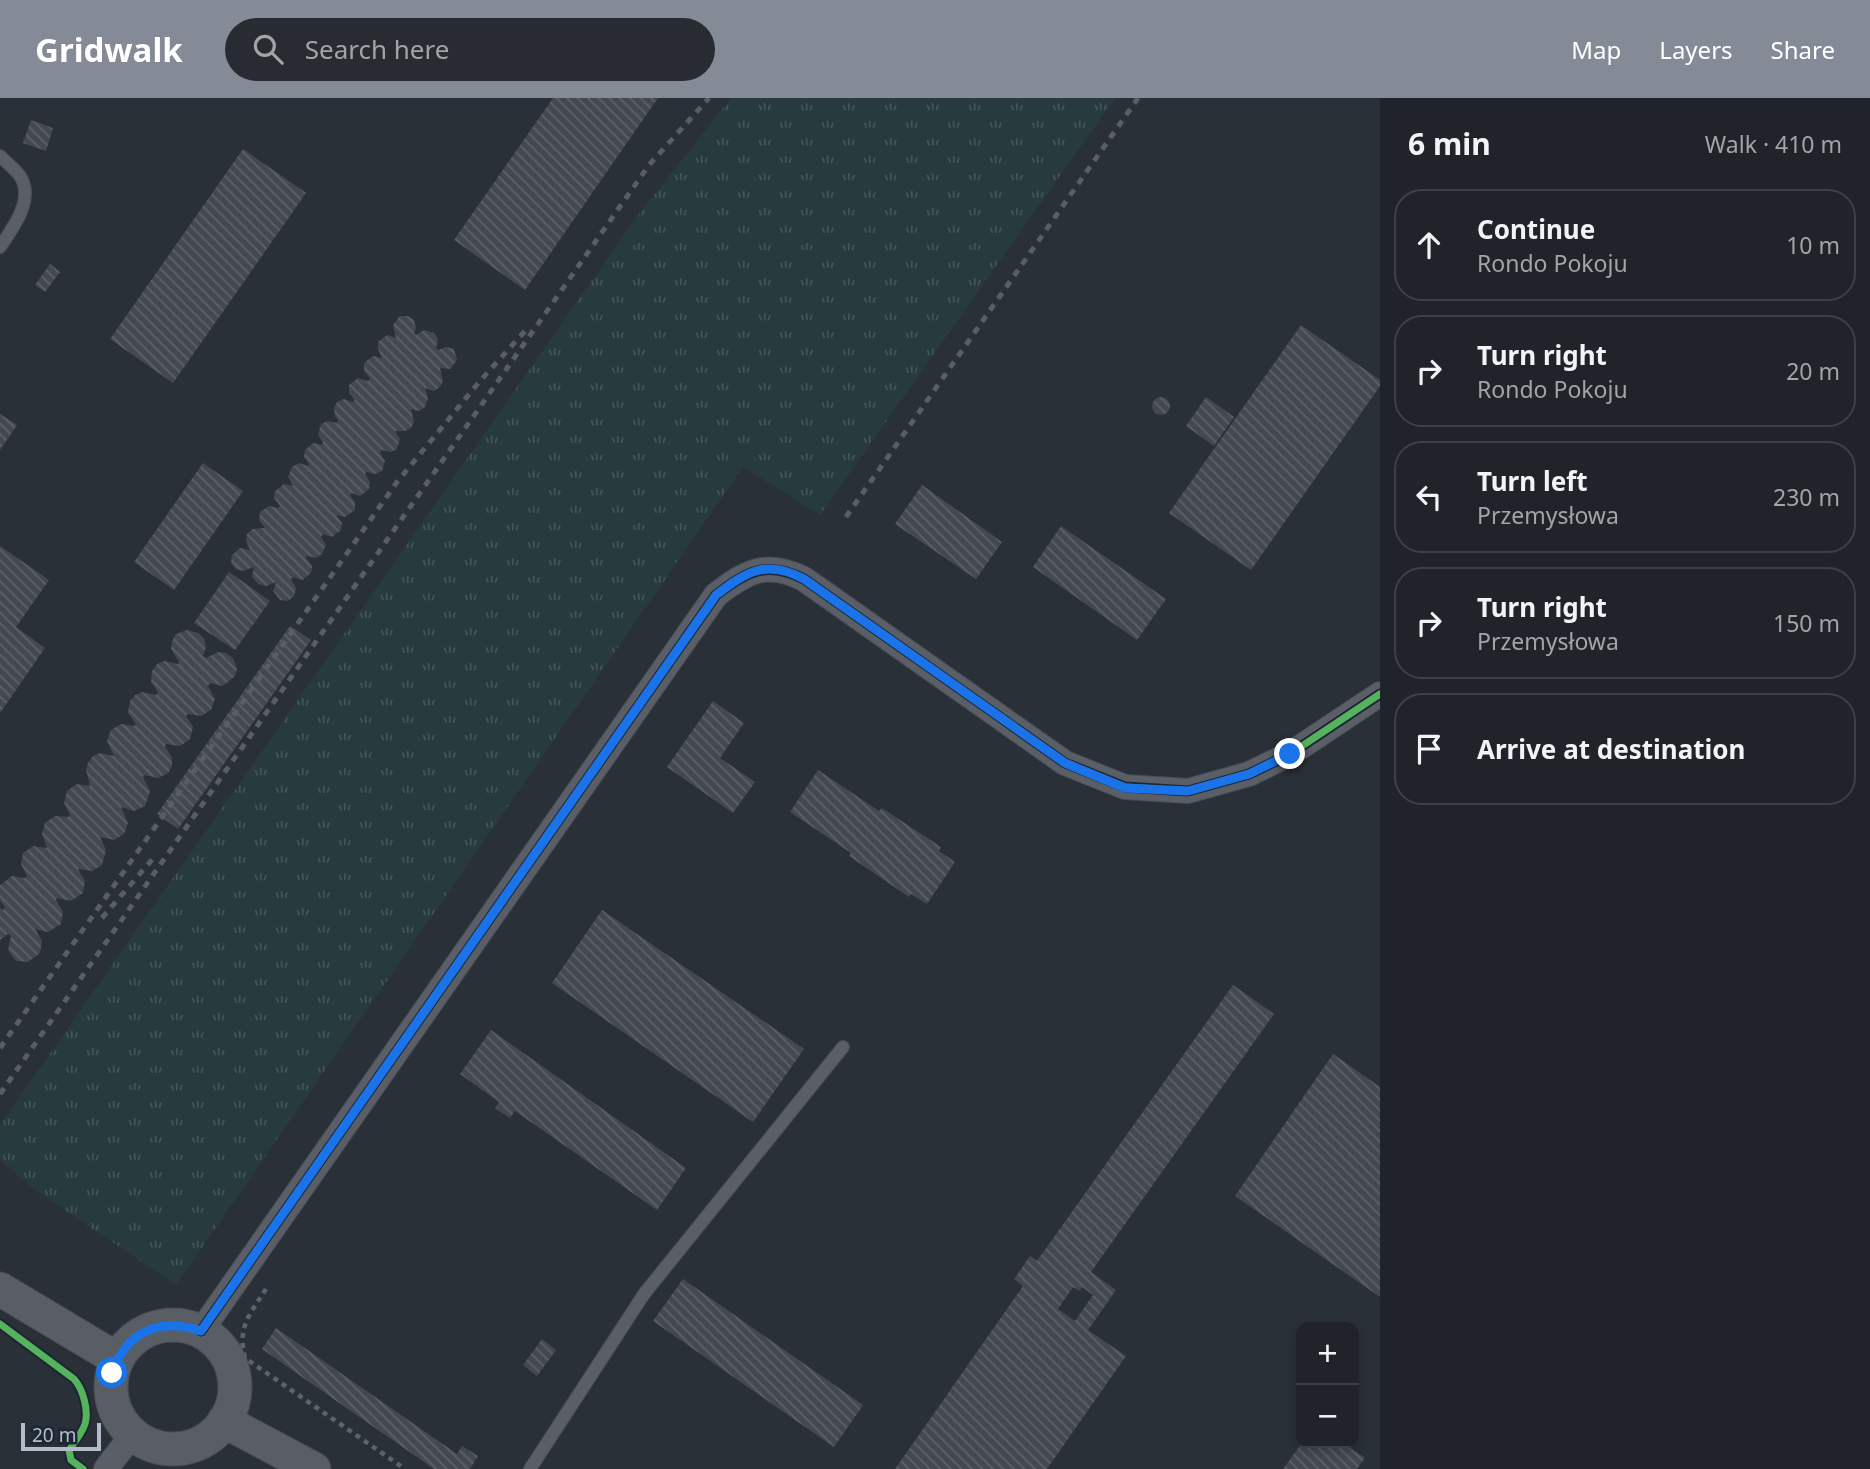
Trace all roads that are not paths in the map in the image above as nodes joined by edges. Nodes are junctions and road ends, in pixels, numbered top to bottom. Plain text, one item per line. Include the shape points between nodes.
1 (0, 156) edge
2 (0, 247) edge
3 (1380, 694) edge
4 (843, 1048) dead end
5 (0, 1289) edge
6 (201, 1331) junction
7 (117, 1359) junction
8 (224, 1421) junction
9 (132, 1434) junction
10 (106, 1469) edge
11 (314, 1469) edge
12 (530, 1469) edge

1 - 2 lane via 25,188 15,226
3 - 6 street via 1290,754 1249,774 1188,791 1125,788 1065,763 804,579 786,569 742,575 716,595
4 - 12 lane via 644,1294
5 - 7 street
6 - 7 street via 178,1325 155,1328 140,1334
6 - 8 street via 218,1343 235,1380 234,1401
7 - 9 street via 110,1390 113,1406
8 - 9 street via 212,1436 193,1447 172,1450 150,1446
8 - 11 street
9 - 10 street

